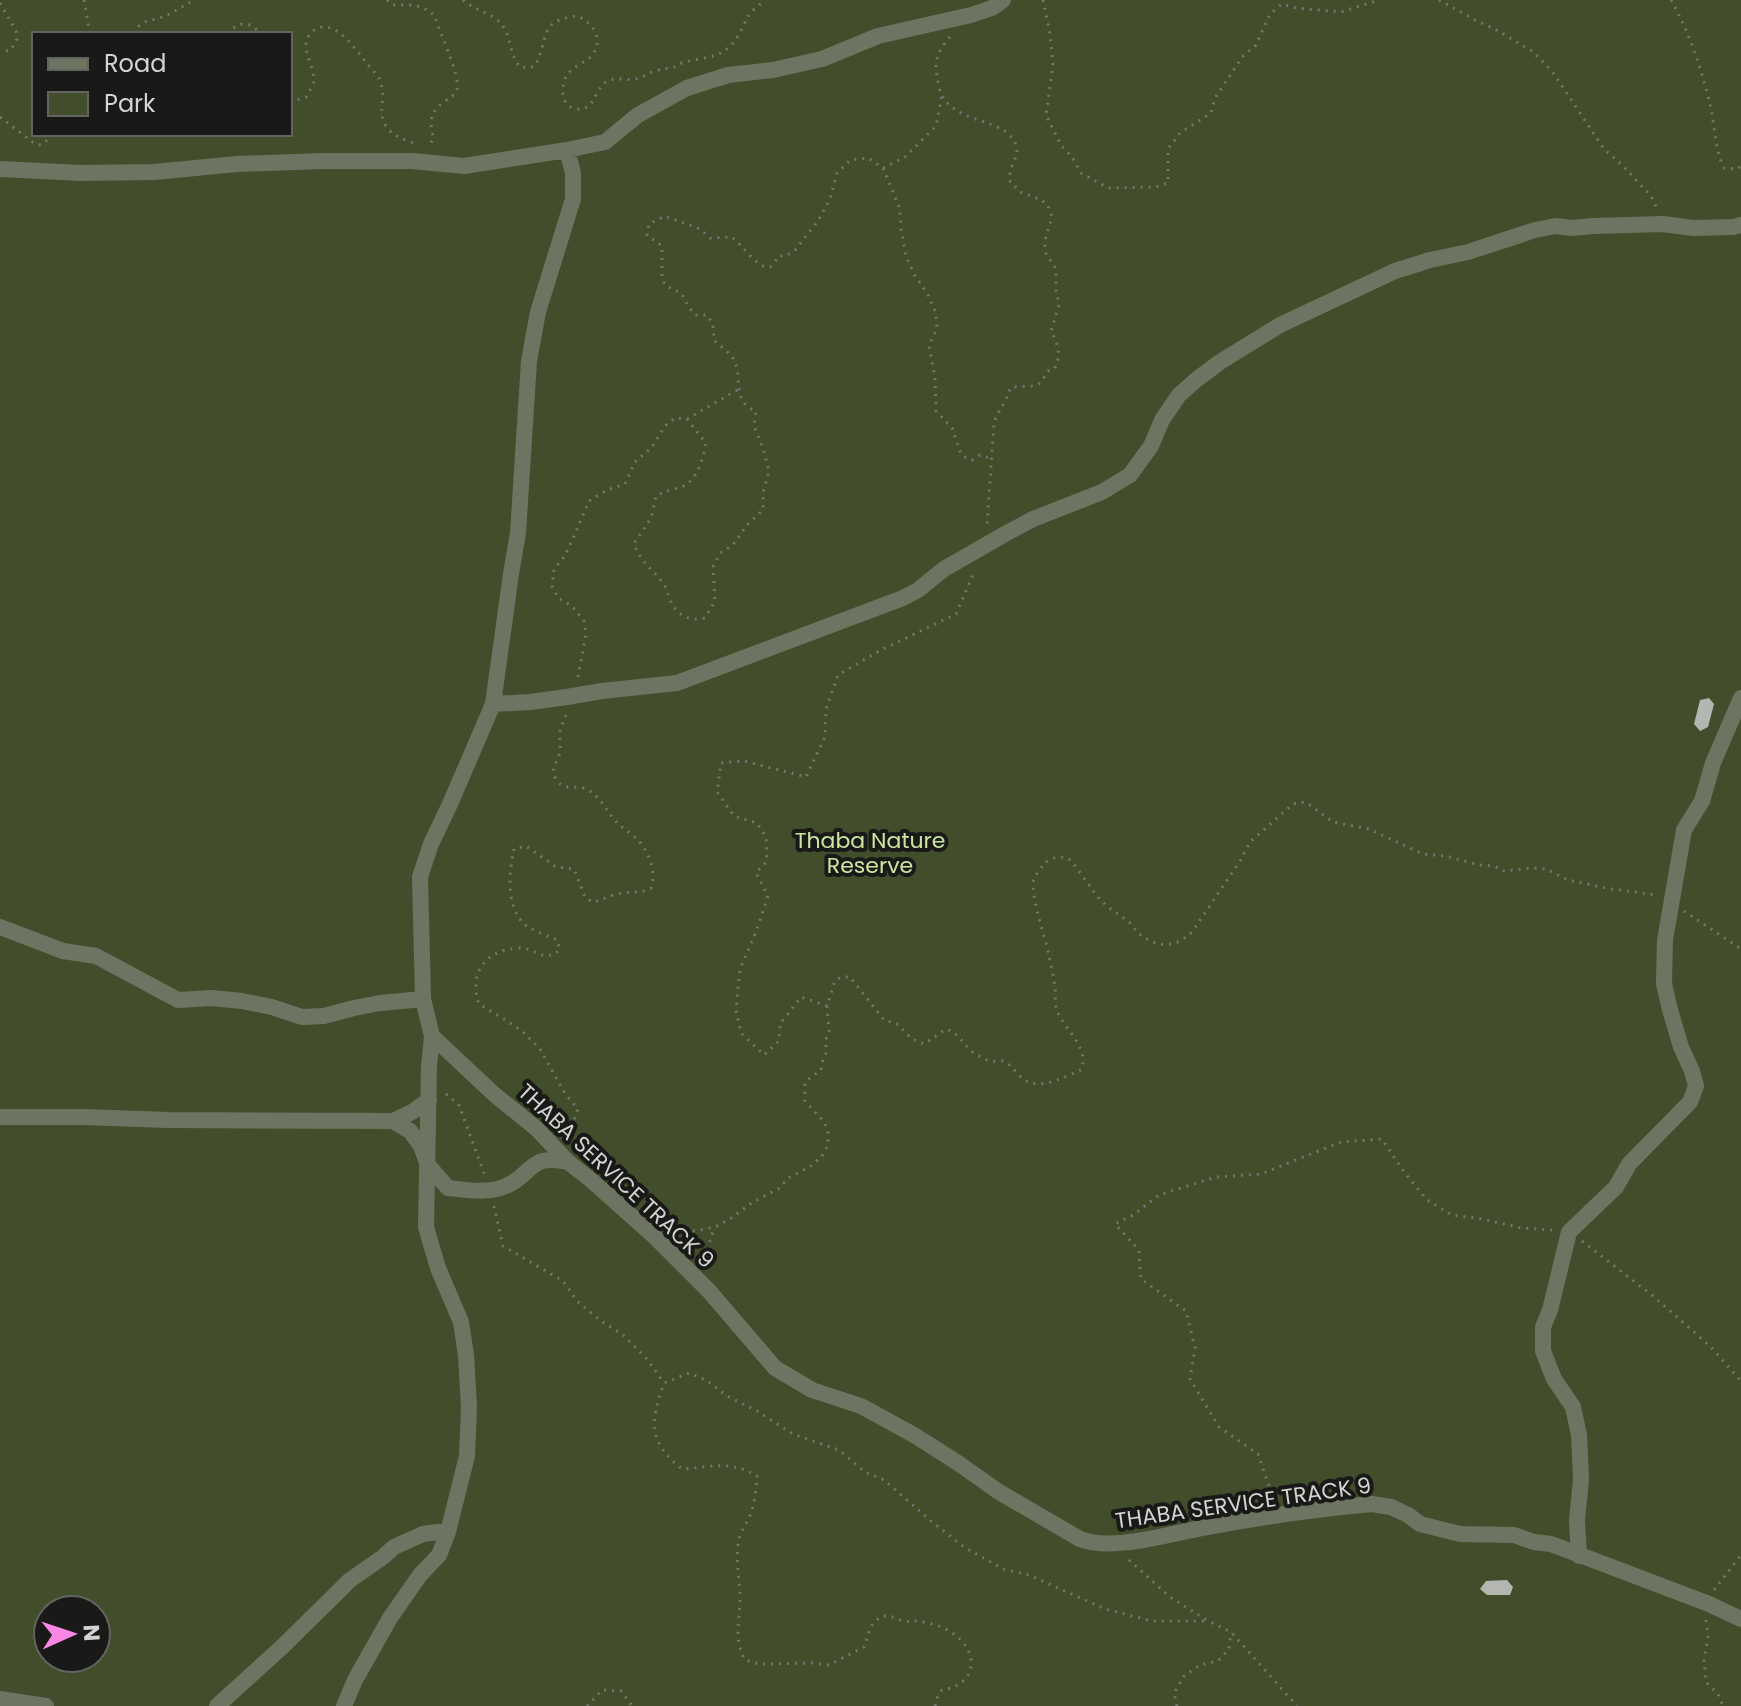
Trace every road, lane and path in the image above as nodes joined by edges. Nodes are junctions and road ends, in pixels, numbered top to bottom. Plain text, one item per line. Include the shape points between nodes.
1 (84, 0) edge
2 (194, 0) edge
3 (387, 0) edge
4 (463, 0) edge
5 (765, 0) edge
6 (1003, 0) edge
7 (1043, 0) edge
8 (1379, 0) edge
9 (1439, 0) edge
10 (1460, 0) edge
11 (1671, 0) edge
12 (0, 3) edge
13 (1459, 10) junction
14 (90, 32) edge
15 (136, 32) edge
16 (230, 32) edge
17 (258, 32) edge
18 (952, 35) dead end
19 (0, 52) edge
20 (942, 95) junction
21 (292, 99) edge
22 (0, 117) edge
23 (48, 136) edge
24 (567, 150) junction
25 (1741, 166) edge
26 (883, 168) junction
27 (0, 169) edge
28 (1663, 224) junction
29 (1741, 225) edge
30 (739, 389) junction
31 (687, 419) junction
32 (992, 459) junction
33 (985, 546) junction
34 (575, 695) junction
35 (1741, 698) edge
36 (493, 704) junction
37 (1671, 902) junction
38 (0, 927) edge
39 (1741, 949) edge
40 (423, 999) junction
41 (827, 1006) junction
42 (432, 1036) junction
43 (429, 1079) junction
44 (429, 1100) junction
45 (0, 1117) edge
46 (393, 1121) junction
47 (568, 1162) junction
48 (428, 1165) junction
49 (491, 1190) junction
50 (715, 1227) junction
51 (645, 1228) junction
52 (1569, 1232) junction
53 (709, 1269) dead end
54 (1741, 1381) edge
55 (664, 1383) junction
56 (1276, 1517) junction
57 (448, 1532) junction
58 (1741, 1555) edge
59 (1579, 1556) junction
60 (1127, 1558) dead end
61 (1709, 1604) junction
62 (1741, 1619) edge
63 (1208, 1621) junction
64 (1231, 1632) junction
65 (0, 1699) edge
66 (46, 1706) edge
67 (217, 1706) edge
68 (344, 1706) edge
69 (587, 1706) edge
70 (632, 1706) edge
71 (935, 1706) edge
72 (1177, 1706) edge
73 (1297, 1706) edge
74 (1723, 1706) edge

1 - 14 path
2 - 15 path via 145,22
3 - 21 path via 430,11 454,67 458,86 437,106 430,145 387,129 378,75 342,33 330,28 319,27 307,39 314,83 306,97
4 - 5 path via 502,25 520,67 535,66 545,35 558,19 578,16 591,23 597,45 569,72 563,90 567,105 579,109 594,101 611,80 641,78 723,51
6 - 24 street via 971,15 878,36 822,59 728,75 687,88 638,115 605,142
7 - 8 path via 1053,65 1046,115 1081,173 1108,188 1168,183 1168,149 1180,133 1211,113 1215,98 1282,4 1341,12
9 - 13 path
10 - 13 path
11 - 25 path via 1696,57 1720,159 1724,168
12 - 19 path via 17,39 11,50
13 - 28 path via 1532,51 1552,71 1604,149 1651,196
16 - 17 path via 242,23
18 - 20 path via 934,65
20 - 26 path via 936,126 905,157
20 - 32 path via 958,113 993,124 1013,139 1017,154 1009,180 1020,192 1042,200 1052,217 1045,252 1056,269 1059,305 1051,331 1058,364 1035,385 1010,388 994,423
22 - 23 path via 35,144
24 - 27 street via 464,166 323,161 154,172
24 - 36 street via 573,199 531,347 518,533
26 - 30 path via 868,158 850,160 837,173 830,199 812,230 771,266 758,263 732,237 710,238 665,216 649,224 647,235 662,246 665,285 682,294 695,315 707,315 715,328 713,339 735,363
26 - 32 path via 900,209 906,256 936,313 937,329 929,345 936,411 952,428 961,454 972,460 980,455
28 - 29 street
28 - 33 street via 1535,230 1395,271 1280,325 1179,395 1130,475
30 - 31 path
30 - 31 path via 748,409 756,411 754,426 769,471 763,510 720,553 713,567 715,601 705,618 694,621 673,606 634,544 656,496 684,486 702,465 706,443
31 - 34 path via 675,418 665,426 635,462 625,484 589,501 554,569 552,586 558,598 584,621
32 - 33 path
33 - 34 street via 903,598 690,680
33 - 41 path via 956,614 838,675 826,709 825,737 806,777 744,761 721,763 717,792 734,816 757,823 766,837 767,861 756,873 768,896 740,969 736,1010 741,1033 764,1055 779,1041 780,1024 801,997
34 - 36 street
34 - 47 path via 560,732 554,777 562,786 588,790 606,806 639,841 654,880 644,892 592,902 574,869 556,867 526,846 514,849 510,872 517,912 522,922 557,940 560,950 544,956 527,948 498,954 478,971 474,990 479,1004 540,1049 578,1109
35 - 37 street via 1702,801 1684,830
36 - 40 street via 420,877
37 - 39 path
37 - 41 path via 1568,880 1546,869 1504,871 1423,854 1369,829 1333,822 1300,802 1250,842 1192,932 1175,944 1152,942 1108,909 1072,860 1046,862 1033,881 1033,893 1047,943 1055,1008 1083,1053 1081,1070 1037,1085 1002,1061 976,1054 955,1032 946,1029 924,1044 884,1020 850,977 835,981
37 - 52 street via 1664,984 1696,1086 1690,1102
38 - 40 street via 63,951 96,956 178,1000 242,1001 302,1017
40 - 42 street
41 - 50 path via 827,1051 821,1070 805,1082 804,1090 805,1101 828,1130 828,1145 811,1166
42 - 43 street
42 - 47 street, THABA SERVICE TRACK 9
43 - 44 street
43 - 49 path via 459,1105
44 - 46 street
44 - 48 street
45 - 46 street
46 - 48 street via 410,1131
47 - 49 street via 539,1162 510,1185
47 - 51 street, THABA SERVICE TRACK 9
48 - 49 street via 448,1188
48 - 57 street via 426,1227 461,1322 469,1407 467,1456
49 - 55 path via 503,1246 563,1281 577,1301 647,1359
50 - 51 path
50 - 53 path
51 - 56 street, THABA SERVICE TRACK 9 via 709,1291 775,1368 914,1435 1080,1539 1113,1544
52 - 54 path via 1653,1296
52 - 56 path via 1452,1215 1427,1200 1382,1139 1341,1142 1261,1174 1216,1177 1159,1195 1115,1224 1139,1250 1141,1279 1186,1311 1195,1348 1190,1379 1219,1427 1258,1454
52 - 59 street via 1543,1327 1543,1351 1573,1407 1579,1435
55 - 63 path via 689,1373 793,1434 839,1450 964,1547 1003,1569 1105,1609 1152,1621
55 - 71 path via 655,1407 656,1440 670,1459 682,1469 733,1466 757,1476 737,1562 738,1647 745,1660 829,1665 864,1647 880,1617 918,1621 954,1634 966,1646 972,1664 968,1678 942,1690
56 - 59 street, THABA SERVICE TRACK 9 via 1372,1504 1440,1530 1514,1535
57 - 67 street via 423,1534 394,1547 341,1589
57 - 68 street via 439,1555 390,1618
58 - 61 path
59 - 61 street, THABA SERVICE TRACK 9
60 - 63 path via 1170,1597
61 - 62 street, THABA SERVICE TRACK 9
61 - 74 path via 1706,1682
63 - 64 path
64 - 72 path via 1229,1649 1218,1661 1184,1676 1174,1693
64 - 73 path
65 - 66 street
69 - 70 path via 602,1690 621,1691

